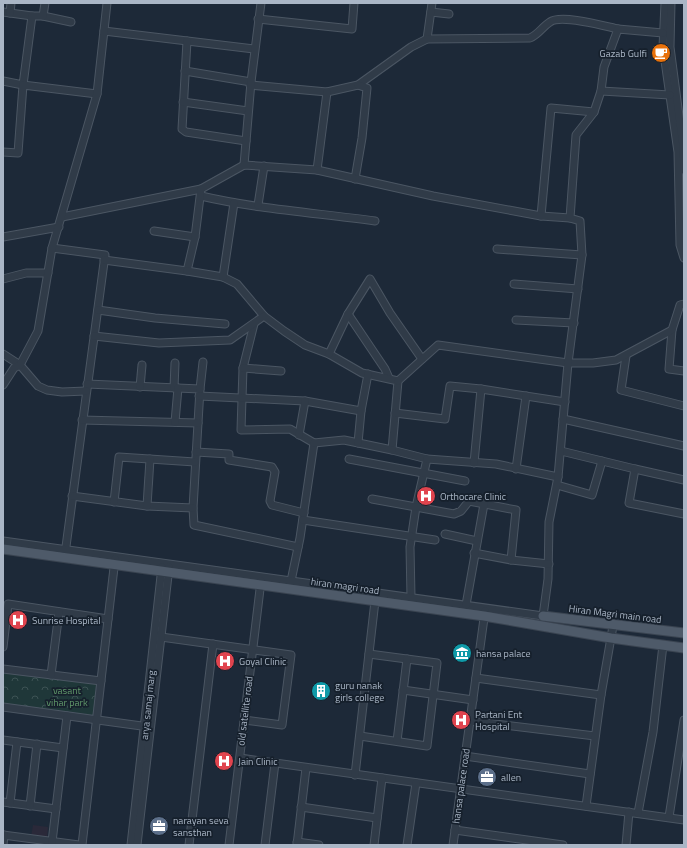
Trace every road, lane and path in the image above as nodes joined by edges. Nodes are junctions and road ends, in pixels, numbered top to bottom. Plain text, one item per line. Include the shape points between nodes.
1 (11, 3) edge
2 (45, 3) edge
3 (107, 3) edge
4 (261, 3) edge
5 (354, 3) edge
6 (432, 3) edge
7 (665, 3) edge
8 (671, 3) edge
9 (430, 12) junction
10 (7, 13) edge
11 (449, 14) dead end
12 (32, 16) junction
13 (43, 16) junction
14 (258, 19) junction
15 (71, 22) dead end
16 (618, 29) junction
17 (104, 31) junction
18 (663, 33) junction
19 (427, 39) junction
20 (187, 41) junction
21 (254, 49) junction
22 (185, 71) junction
23 (3, 81) edge
24 (250, 83) junction
25 (23, 85) junction
26 (358, 86) junction
27 (601, 91) junction
28 (326, 92) junction
29 (97, 94) junction
30 (670, 95) junction
31 (183, 102) junction
32 (248, 111) junction
33 (594, 112) junction
34 (246, 141) junction
35 (3, 152) edge
36 (244, 165) junction
37 (264, 166) junction
38 (317, 170) junction
39 (684, 170) edge
40 (355, 179) junction
41 (201, 192) junction
42 (234, 203) junction
43 (258, 205) junction
44 (541, 216) junction
45 (62, 217) junction
46 (570, 218) junction
47 (375, 221) dead end
48 (59, 227) junction
49 (154, 231) dead end
50 (195, 236) junction
51 (3, 237) edge
52 (52, 248) junction
53 (497, 249) dead end
54 (582, 255) junction
55 (684, 258) edge
56 (104, 260) junction
57 (187, 272) junction
58 (48, 274) junction
59 (223, 277) junction
60 (3, 279) edge
61 (514, 284) dead end
62 (578, 289) junction
63 (684, 304) edge
64 (98, 310) junction
65 (348, 314) junction
66 (264, 316) junction
67 (516, 320) dead end
68 (225, 324) dead end
69 (254, 324) junction
70 (574, 324) junction
71 (672, 330) junction
72 (94, 336) junction
73 (3, 354) edge
74 (328, 354) junction
75 (626, 356) junction
76 (422, 359) junction
77 (203, 362) dead end
78 (175, 363) dead end
79 (568, 363) junction
80 (20, 365) junction
81 (142, 365) dead end
82 (243, 368) junction
83 (281, 371) dead end
84 (684, 371) edge
85 (368, 374) junction
86 (5, 376) edge
87 (389, 378) junction
88 (398, 380) junction
89 (3, 385) edge
90 (140, 386) junction
91 (86, 387) junction
92 (176, 388) junction
93 (481, 389) junction
94 (200, 393) junction
95 (526, 396) junction
96 (243, 399) junction
97 (305, 401) junction
98 (565, 402) junction
99 (684, 406) edge
100 (361, 411) junction
101 (395, 413) junction
102 (563, 418) junction
103 (82, 420) junction
104 (176, 422) junction
105 (198, 423) junction
106 (299, 435) junction
107 (358, 443) junction
108 (314, 444) junction
109 (684, 446) edge
110 (392, 450) junction
111 (561, 451) junction
112 (196, 452) junction
113 (150, 459) junction
114 (349, 459) dead end
115 (427, 459) junction
116 (602, 461) junction
117 (195, 462) junction
118 (474, 463) junction
119 (516, 469) junction
120 (635, 469) junction
121 (423, 473) junction
122 (684, 480) edge
123 (465, 481) dead end
124 (558, 481) junction
125 (72, 496) junction
126 (372, 499) dead end
127 (114, 502) junction
128 (484, 504) junction
129 (147, 506) junction
130 (416, 507) junction
131 (193, 508) junction
132 (684, 514) edge
133 (303, 516) junction
134 (445, 534) dead end
135 (412, 536) junction
136 (3, 540) edge
137 (435, 540) dead end
138 (477, 541) junction
139 (298, 547) junction
140 (3, 549) edge
141 (474, 553) junction
142 (65, 554) junction
143 (511, 560) junction
144 (115, 561) junction
145 (549, 564) junction
146 (166, 568) junction
147 (261, 581) junction
148 (292, 581) junction
149 (411, 597) junction
150 (375, 601) junction
151 (466, 605) junction
152 (58, 612) junction
153 (485, 612) junction
154 (5, 613) edge
155 (543, 616) junction
156 (108, 619) junction
157 (613, 626) junction
158 (684, 634) edge
159 (161, 637) junction
160 (611, 638) junction
161 (213, 644) junction
162 (663, 645) junction
163 (3, 647) edge
164 (684, 648) edge
165 (253, 650) junction
166 (369, 654) junction
167 (407, 659) junction
168 (3, 669) edge
169 (51, 675) junction
170 (476, 678) junction
171 (101, 681) junction
172 (403, 690) junction
173 (433, 695) junction
174 (601, 695) junction
175 (473, 700) junction
176 (3, 707) edge
177 (67, 716) junction
178 (96, 720) junction
179 (244, 720) junction
180 (684, 720) edge
181 (470, 721) junction
182 (148, 726) junction
183 (360, 736) junction
184 (595, 736) junction
185 (3, 740) edge
186 (397, 741) junction
187 (17, 742) junction
188 (37, 744) junction
189 (63, 748) junction
190 (465, 756) junction
191 (240, 758) junction
192 (275, 763) junction
193 (306, 768) junction
194 (590, 774) junction
195 (355, 775) junction
196 (382, 778) junction
197 (416, 783) junction
198 (461, 789) junction
199 (6, 803) edge
200 (30, 806) junction
201 (586, 806) junction
202 (301, 807) junction
203 (56, 809) junction
204 (629, 812) junction
205 (638, 813) junction
206 (669, 817) junction
207 (377, 818) junction
208 (684, 820) edge
209 (455, 830) junction
210 (4, 835) edge
211 (52, 842) junction
212 (297, 843) edge
213 (3, 845) edge
214 (81, 845) edge
215 (131, 845) edge
216 (137, 845) edge
217 (189, 845) edge
218 (229, 845) edge
219 (265, 845) edge
220 (319, 845) edge
221 (374, 845) edge
222 (407, 845) edge
223 (453, 845) edge
224 (563, 845) edge
225 (626, 845) edge

1 - 10 street
2 - 13 street
3 - 17 street
4 - 14 street
5 - 14 street via 352,29
6 - 9 street
7 - 18 street
8 - 39 street via 670,47
9 - 11 street
9 - 19 street
10 - 12 street
12 - 13 street
12 - 25 street
13 - 15 street
14 - 21 street
16 - 18 street
16 - 19 street via 562,19 550,22 540,33 530,38
16 - 27 street via 604,67
17 - 20 street
17 - 29 street
18 - 30 street
19 - 26 street via 411,47
20 - 21 street
20 - 22 street
21 - 24 street
22 - 24 street
22 - 31 street
23 - 25 street
24 - 28 street
24 - 32 street
25 - 29 street
25 - 35 street via 18,153
26 - 28 street
26 - 40 street via 367,88
27 - 30 street
27 - 33 street
28 - 38 street
29 - 45 street
30 - 55 street via 678,152 680,245
31 - 32 street
31 - 34 street via 182,129 186,132
32 - 34 street
33 - 44 street via 551,108
33 - 46 street via 576,135
34 - 36 street
36 - 37 street
36 - 41 street
37 - 38 street
37 - 43 street
38 - 40 street
40 - 44 street
41 - 42 street
41 - 45 street
41 - 50 street
42 - 43 street
42 - 59 street
43 - 47 street
44 - 46 street
45 - 48 street
46 - 54 street via 580,221
48 - 51 street
48 - 52 street
49 - 50 street
50 - 57 street
52 - 56 street via 105,255
52 - 58 street
53 - 54 street
54 - 62 street
56 - 57 street
56 - 64 street
57 - 59 street
58 - 60 street via 26,273
58 - 80 street via 38,331
59 - 66 street via 237,284
61 - 62 street
62 - 70 street
63 - 71 street via 680,306
64 - 68 street
64 - 72 street
65 - 74 street
65 - 76 street via 370,279
65 - 87 street
66 - 69 street
66 - 74 street via 305,345
67 - 70 street
69 - 72 street via 230,340 159,343
69 - 82 street
70 - 79 street
71 - 75 street
71 - 84 street via 669,369
72 - 91 street
73 - 80 street
74 - 85 street
75 - 79 street via 601,362
75 - 99 street via 622,390
76 - 79 street via 438,345
76 - 88 street
77 - 94 street
78 - 92 street
79 - 98 street
80 - 86 street
80 - 91 street via 38,386 47,390 62,392
81 - 90 street
82 - 83 street
82 - 96 street
85 - 87 street
85 - 100 street
86 - 89 street
87 - 88 street
88 - 101 street
90 - 91 street
90 - 92 street
91 - 103 street
92 - 94 street
92 - 104 street
93 - 95 street
93 - 101 street via 450,386 445,419
93 - 118 street
94 - 96 street
94 - 105 street
95 - 98 street
95 - 119 street
96 - 97 street
96 - 106 street via 241,430 290,429
97 - 100 street
97 - 106 street
98 - 102 street
100 - 107 street
101 - 110 street
102 - 109 street
102 - 111 street
103 - 104 street
103 - 125 street
104 - 105 street
105 - 112 street
106 - 108 street
107 - 108 street via 344,440
107 - 110 street
108 - 133 street
110 - 115 street
111 - 116 street
111 - 124 street
112 - 117 street
112 - 133 street via 229,454 229,460 272,467 275,472 270,501 272,506
113 - 117 street
113 - 127 street via 118,457
113 - 129 street
114 - 121 street
115 - 118 street
115 - 121 street
116 - 120 street
116 - 124 street via 592,495
117 - 131 street
118 - 119 street
119 - 124 street
120 - 122 street
120 - 132 street via 629,503
121 - 123 street
121 - 130 street
124 - 145 street via 549,522
125 - 127 street
125 - 142 street
126 - 130 street
127 - 129 street
128 - 130 street via 469,501 461,511 454,514
128 - 138 street
128 - 143 street via 516,510
129 - 131 street
130 - 135 street
131 - 139 street via 194,525
133 - 135 street
133 - 139 street
134 - 138 street
135 - 137 street
135 - 149 street
136 - 142 street
138 - 141 street
139 - 148 street
140 - 142 main road, hiran magri road
141 - 143 street
141 - 151 street
142 - 144 main road, hiran magri road
143 - 145 street
144 - 146 main road, hiran magri road
144 - 156 street
145 - 155 street
146 - 147 main road, hiran magri road
146 - 159 street
146 - 182 street, arya samaj marg
147 - 148 street
147 - 150 main road, hiran magri road
147 - 165 street, old satellite road
148 - 149 street
149 - 151 street
150 - 153 main road, hiran magri road
150 - 166 street
151 - 153 street
152 - 154 street via 8,604
152 - 156 street
152 - 169 street
153 - 155 street
153 - 160 main road, hiran magri road
153 - 170 street, hansa palace road
154 - 163 street
155 - 157 main road, Hiran Magri main road
156 - 171 street
157 - 158 main road, Hiran Magri main road
157 - 160 street
159 - 161 street
159 - 182 street
160 - 162 main road, hiran magri road
160 - 174 street
161 - 165 street
161 - 217 street
162 - 164 main road, hiran magri road
162 - 205 street via 653,732
165 - 179 street, old satellite road
165 - 179 street via 291,655 282,725
166 - 167 street
166 - 183 street
167 - 172 street
167 - 173 street via 437,663
168 - 169 street
169 - 171 street
170 - 174 street
170 - 175 street, hansa palace road
171 - 178 street
172 - 173 street
172 - 186 street
173 - 175 street
173 - 186 street via 426,746
174 - 184 street
175 - 181 street, hansa palace road
176 - 177 street
177 - 178 street
177 - 189 street
178 - 182 street
178 - 214 street
179 - 191 street, old satellite road
180 - 206 street
181 - 184 street
181 - 190 street, hansa palace road
182 - 215 street, arya samaj marg
182 - 216 street
183 - 186 street
183 - 195 street
184 - 194 street
185 - 187 street
187 - 188 street
187 - 199 street
188 - 189 street
188 - 200 street
189 - 203 street
190 - 194 street
190 - 198 street, hansa palace road
191 - 192 street
191 - 218 street, old satellite road
192 - 193 street
192 - 219 street
193 - 195 street
193 - 202 street
194 - 201 street
195 - 196 street
196 - 197 street
196 - 207 street
197 - 198 street
197 - 222 street
198 - 201 street
198 - 209 street, hansa palace road
199 - 200 street
200 - 203 street
201 - 204 street
202 - 207 street
202 - 212 street
203 - 211 street
204 - 205 street
204 - 225 street
205 - 206 street
206 - 208 street
207 - 221 street
209 - 223 street, hansa palace road
209 - 224 street
210 - 211 street
210 - 213 street
211 - 214 street
212 - 220 street

